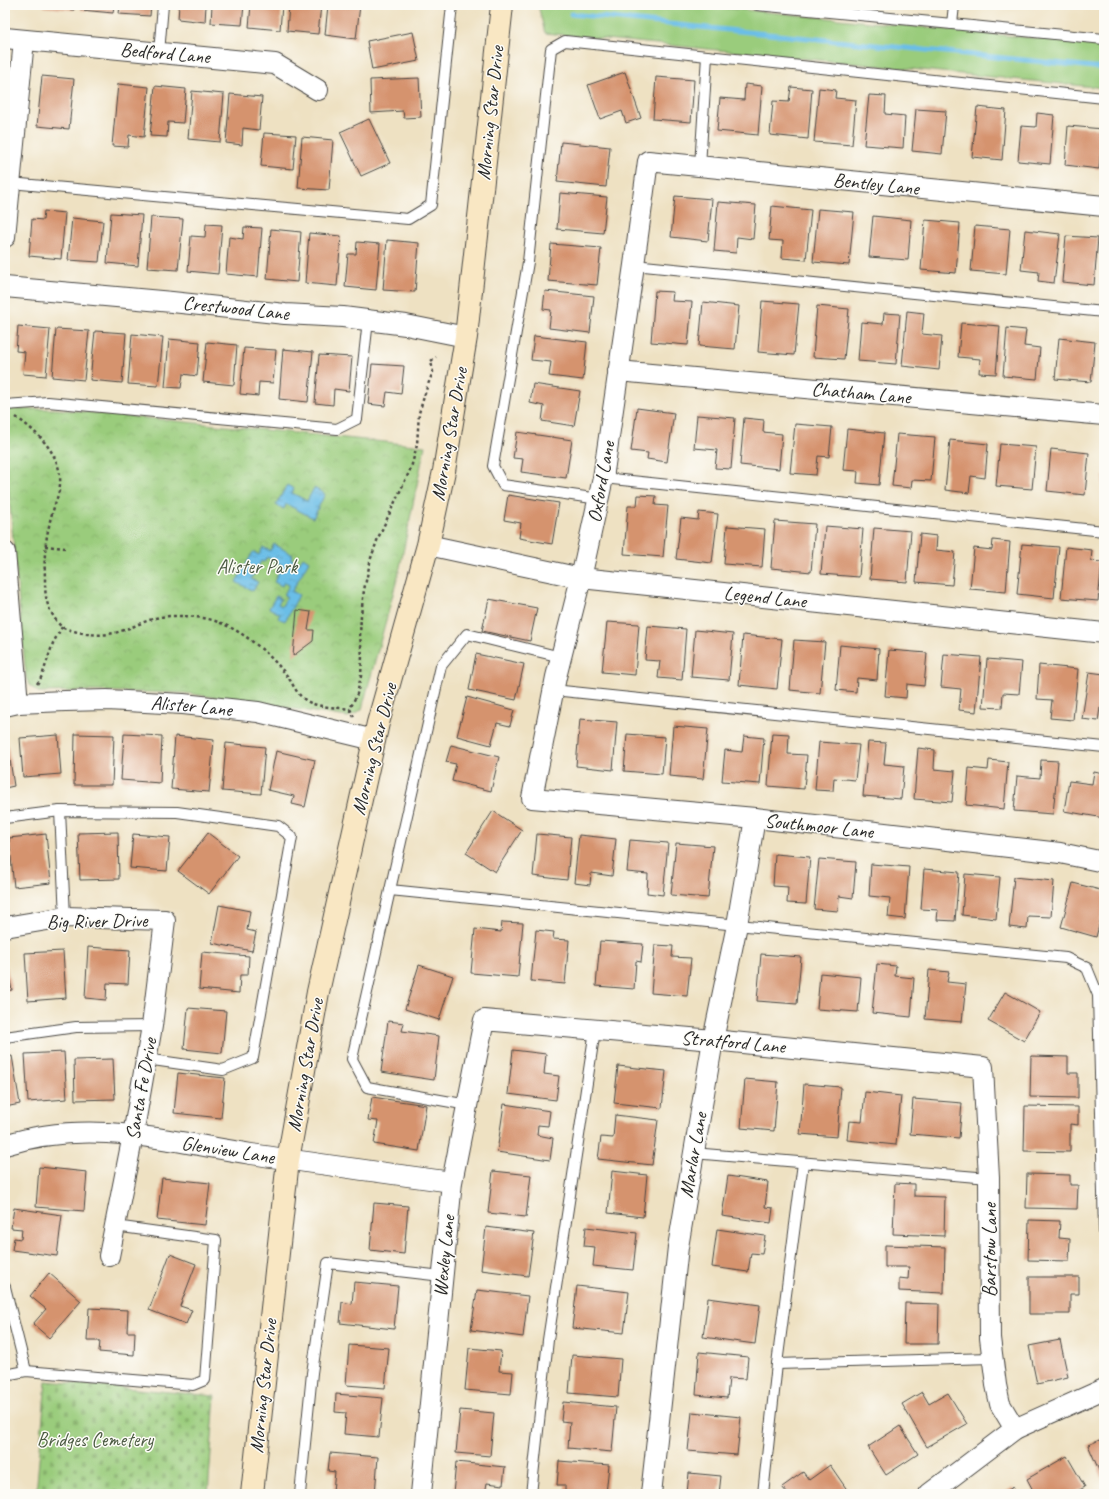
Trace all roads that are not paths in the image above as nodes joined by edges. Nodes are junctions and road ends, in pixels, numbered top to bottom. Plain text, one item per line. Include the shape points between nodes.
1 (163, 5) edge
2 (452, 5) edge
3 (502, 5) edge
4 (757, 5) edge
5 (954, 5) edge
6 (952, 24) junction
7 (14, 39) edge
8 (1104, 39) edge
9 (159, 53) junction
10 (707, 56) junction
11 (318, 90) dead end
12 (1104, 98) edge
13 (648, 161) joint
14 (700, 166) junction
15 (10, 183) junction
16 (1104, 206) edge
17 (5, 236) edge
18 (634, 265) junction
19 (5, 287) edge
20 (1104, 312) edge
21 (368, 320) junction
22 (466, 337) junction
23 (618, 371) junction
24 (5, 405) edge
25 (1104, 415) edge
26 (603, 478) junction
27 (599, 499) junction
28 (1104, 531) edge
29 (428, 545) junction
30 (5, 552) edge
31 (581, 578) junction
32 (7, 597) edge
33 (1104, 633) edge
34 (561, 657) junction
35 (553, 690) junction
36 (12, 704) edge
37 (374, 740) junction
38 (1104, 747) edge
39 (532, 798) joint
40 (60, 811) junction
41 (5, 818) edge
42 (755, 818) junction
43 (1104, 862) edge
44 (390, 890) junction
45 (65, 917) junction
46 (165, 920) joint
47 (737, 925) junction
48 (5, 927) edge
49 (484, 1020) joint
50 (152, 1026) junction
51 (596, 1030) junction
52 (5, 1037) edge
53 (713, 1040) junction
54 (146, 1059) junction
55 (983, 1067) joint
56 (468, 1105) junction
57 (134, 1135) junction
58 (5, 1145) edge
59 (693, 1153) junction
60 (288, 1160) junction
61 (803, 1163) junction
62 (989, 1178) junction
63 (452, 1182) junction
64 (115, 1226) junction
65 (1104, 1232) edge
66 (109, 1256) dead end
67 (442, 1276) junction
68 (5, 1287) edge
69 (992, 1358) junction
70 (777, 1364) junction
71 (26, 1370) junction
72 (5, 1375) edge
73 (1104, 1389) edge
74 (1015, 1430) junction
75 (252, 1494) edge
76 (300, 1494) edge
77 (421, 1494) edge
78 (531, 1494) edge
79 (651, 1494) edge
80 (763, 1494) edge
81 (929, 1494) edge

1 - 9 lane
2 - 15 lane via 431,205 408,219
3 - 22 street, Morning Star Drive
4 - 6 lane
5 - 6 lane
6 - 8 lane
7 - 9 street, Bedford Lane
7 - 15 street
9 - 11 street, Bedford Lane via 275,64
10 - 12 lane
10 - 14 lane
10 - 27 lane via 565,41 551,48 528,262 493,466 503,485
13 - 14 street, Bentley Lane
13 - 18 street, Oxford Lane
14 - 16 street, Bentley Lane
15 - 17 street
18 - 20 lane
18 - 23 street, Oxford Lane
19 - 21 street, Crestwood Lane
21 - 22 street, Crestwood Lane
21 - 24 lane via 357,419 337,429 48,402
22 - 29 street, Morning Star Drive via 444,471
23 - 25 street, Chatham Lane
23 - 26 street, Oxford Lane
26 - 27 street, Oxford Lane
26 - 28 lane
27 - 31 street, Oxford Lane
29 - 31 street, Legend Lane
29 - 37 street, Morning Star Drive
30 - 32 street
31 - 33 street, Legend Lane
31 - 34 street, Oxford Lane
32 - 36 street
34 - 35 street, Oxford Lane
34 - 44 lane via 467,634 441,666
35 - 38 lane
35 - 39 street, Oxford Lane
36 - 37 street, Alister Lane via 107,700 184,704 258,712
37 - 60 street, Morning Star Drive via 318,992
39 - 42 street, Southmoor Lane
40 - 41 lane
40 - 45 lane
40 - 54 lane via 177,812 278,826 292,837 253,1058 223,1070
42 - 43 street, Southmoor Lane via 1060,853
42 - 47 street, Marlar Lane
44 - 47 lane
44 - 56 lane via 352,1059 367,1087
45 - 46 street, Big River Drive
45 - 48 street, Big River Drive
46 - 50 street, Santa Fe Drive
47 - 53 street, Marlar Lane
47 - 65 lane via 1066,958 1087,968 1098,995
49 - 51 street, Stratford Lane
49 - 56 street, Wexley Lane
50 - 52 lane via 76,1027
50 - 54 street, Santa Fe Drive
51 - 53 street, Stratford Lane
51 - 78 lane via 548,1340
53 - 55 street, Stratford Lane
53 - 59 street, Marlar Lane
54 - 57 street, Santa Fe Drive
55 - 62 street, Barstow Lane
56 - 63 street, Wexley Lane
57 - 58 street, Glenview Lane via 71,1132
57 - 60 street, Glenview Lane
57 - 64 street, Santa Fe Drive
59 - 61 lane
59 - 79 street, Marlar Lane via 678,1247
60 - 63 street, Glenview Lane
60 - 75 street, Morning Star Drive
61 - 62 lane
61 - 70 lane
62 - 69 street, Barstow Lane
63 - 67 street, Wexley Lane
64 - 66 street, Santa Fe Drive
64 - 71 lane via 216,1240 205,1380 193,1385
67 - 76 lane via 328,1263 312,1373
67 - 77 street, Wexley Lane
68 - 71 lane
69 - 70 lane
69 - 74 street, Barstow Lane via 1000,1404
70 - 80 lane
71 - 72 lane
73 - 74 street
74 - 81 street

